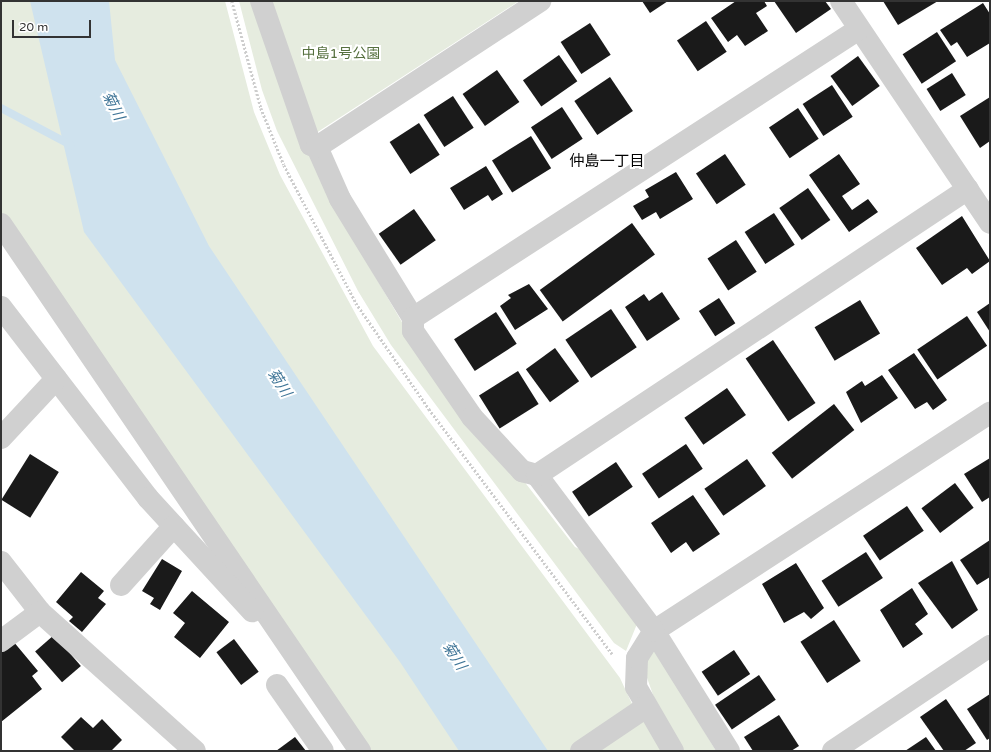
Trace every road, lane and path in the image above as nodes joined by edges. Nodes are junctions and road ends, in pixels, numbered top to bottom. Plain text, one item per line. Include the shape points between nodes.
1 (261, 1) edge
2 (540, 1) edge
3 (841, 1) edge
4 (859, 28) junction
5 (317, 147) junction
6 (968, 189) junction
7 (990, 223) edge
8 (1, 224) edge
9 (1, 307) edge
10 (413, 318) junction
11 (56, 379) junction
12 (990, 413) edge
13 (1, 438) edge
14 (537, 475) junction
15 (174, 526) junction
16 (1, 562) edge
17 (121, 585) dead end
18 (40, 612) junction
19 (654, 631) junction
20 (1, 641) edge
21 (990, 646) edge
22 (303, 666) junction
23 (277, 685) dead end
24 (642, 710) junction
25 (195, 751) edge
26 (323, 751) edge
27 (360, 751) edge
28 (581, 751) edge
29 (673, 751) edge
30 (729, 751) edge
31 (832, 751) edge

1 - 5 street via 311,145
2 - 5 street
3 - 4 street
4 - 6 street
4 - 10 street
5 - 10 street via 340,199
6 - 7 street
6 - 14 street
8 - 22 street
9 - 11 street
10 - 14 street via 413,331 472,417 522,471
11 - 13 street
11 - 15 street via 148,498
12 - 19 street
14 - 19 street
15 - 17 street
15 - 22 street
16 - 18 street
18 - 20 street
18 - 25 street
19 - 24 street via 637,658 636,686
19 - 30 street
21 - 31 street
22 - 27 street
23 - 26 street
24 - 28 street
24 - 29 street

